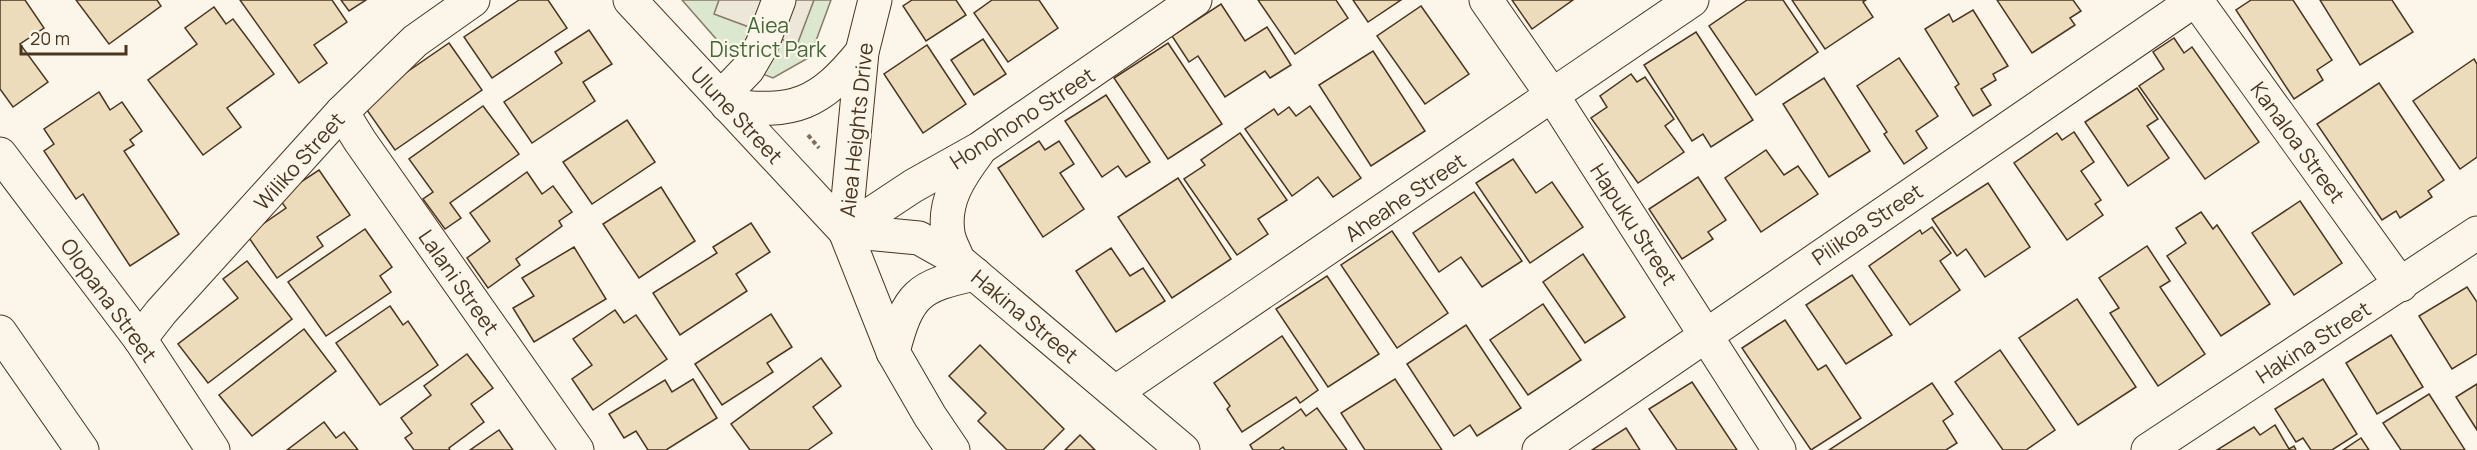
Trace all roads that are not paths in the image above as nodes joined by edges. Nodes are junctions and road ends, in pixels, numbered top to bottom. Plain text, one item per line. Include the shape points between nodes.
1 (473, 0) edge
2 (630, 0) edge
3 (779, 0) edge
4 (875, 0) edge
5 (1196, 0) edge
6 (1486, 0) edge
7 (1692, 0) edge
8 (2196, 0) edge
9 (862, 52) junction
10 (1552, 95) junction
11 (724, 101) junction
12 (342, 112) junction
13 (979, 149) junction
14 (0, 154) edge
15 (845, 231) junction
16 (2477, 233) edge
17 (967, 267) junction
18 (2401, 285) junction
19 (0, 332) edge
20 (1706, 335) junction
21 (141, 339) junction
22 (893, 351) junction
23 (1116, 392) junction
24 (82, 450) edge
25 (213, 450) edge
26 (577, 450) edge
27 (953, 450) edge
28 (1182, 450) edge
29 (1539, 450) edge
30 (1779, 450) edge
31 (2148, 450) edge

1 - 12 main road, Wiliko Street via 415,41
2 - 11 main road, Ulune Street
3 - 11 main road via 762,45
4 - 9 main road, Aiea Heights Drive
5 - 13 main road, Honohono Street
6 - 10 main road, Hapuku Street
7 - 10 main road, Aheahe Street
8 - 18 main road, Kanaloa Street
8 - 20 main road, Pilikoa Street
9 - 11 main road via 843,76 802,104 776,109
9 - 15 main road, Aiea Heights Drive
10 - 20 main road, Hapuku Street
10 - 23 main road, Aheahe Street
11 - 15 main road, Ulune Street
12 - 21 main road, Wiliko Street
12 - 26 main road, Lalani Street
13 - 15 main road, Honohono Street
13 - 17 main road via 958,179 949,204 948,234
14 - 21 main road, Olopana Street
15 - 17 main road, Hakina Street via 919,238
15 - 22 main road, Aiea Heights Drive
16 - 18 main road, Hakina Street
17 - 22 main road via 925,289 913,300
17 - 23 main road, Hakina Street
18 - 31 main road, Hakina Street
19 - 24 main road
20 - 29 main road, Pilikoa Street
20 - 30 main road, Hapuku Street
21 - 25 main road, Olopana Street
22 - 27 main road, Aiea Heights Drive
23 - 28 main road, Hakina Street

